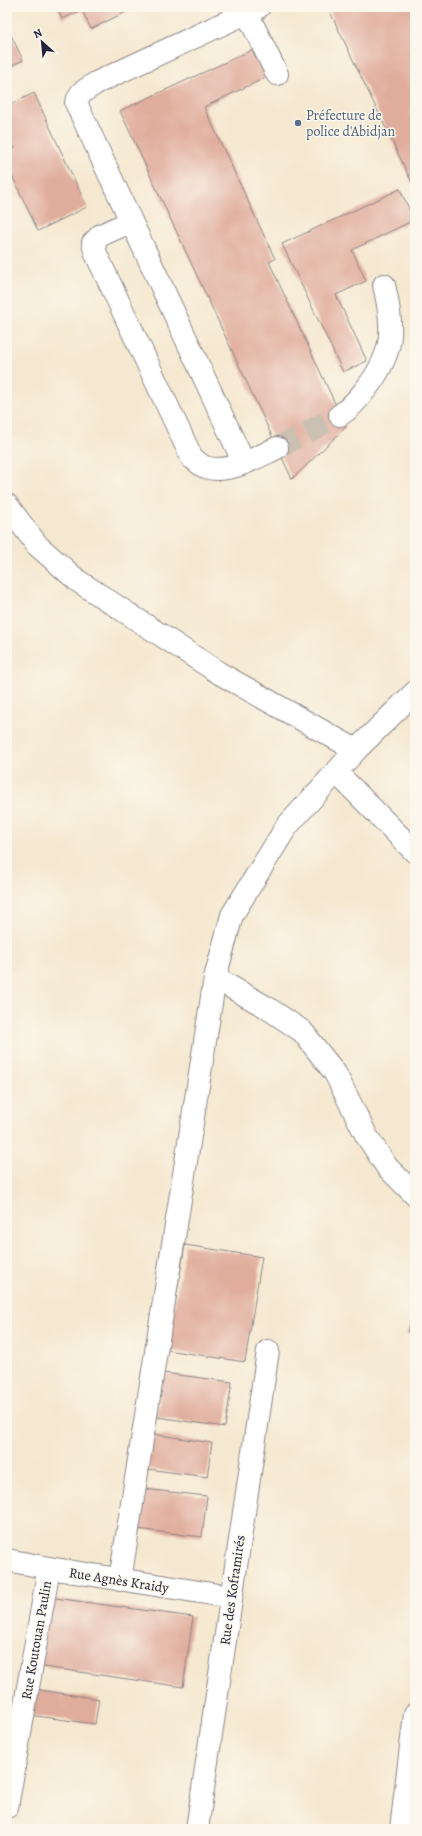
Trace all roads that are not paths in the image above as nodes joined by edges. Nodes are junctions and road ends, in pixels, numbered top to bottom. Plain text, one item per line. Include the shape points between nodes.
1 (250, 9) edge
2 (276, 74) dead end
3 (130, 222) junction
4 (384, 285) dead end
5 (340, 415) tunnel mouth
6 (278, 448) tunnel mouth
7 (244, 463) junction
8 (7, 505) edge
9 (415, 692) edge
10 (356, 750) junction
11 (336, 772) junction
12 (415, 852) edge
13 (215, 978) junction
14 (415, 1195) edge
15 (268, 1351) dead end
16 (7, 1560) edge
17 (48, 1568) junction
18 (120, 1580) junction
19 (231, 1597) junction
20 (415, 1714) edge
21 (7, 1807) edge
22 (197, 1829) edge
23 (401, 1829) edge

1 - 2 street
1 - 3 street via 96,83 81,93 76,103 78,109
3 - 7 street
3 - 7 street via 101,235 93,243 192,458 204,467 223,468
4 - 5 street via 390,311 391,334 386,355 376,376 350,408
6 - 7 street
8 - 10 street via 38,546 78,581 219,673
9 - 10 street
10 - 11 street
11 - 12 street
11 - 13 street via 287,826 232,915
13 - 14 street via 266,1007 302,1032 335,1073 366,1135 387,1167
13 - 18 street
15 - 19 street, Rue des Koframirés
16 - 17 street, Rue Agnès Kraidy
17 - 18 street, Rue Agnès Kraidy
17 - 21 street, Rue Koutouan Paulin
18 - 19 street, Rue Agnès Kraidy
19 - 22 street, Rue des Koframirés
20 - 23 street

